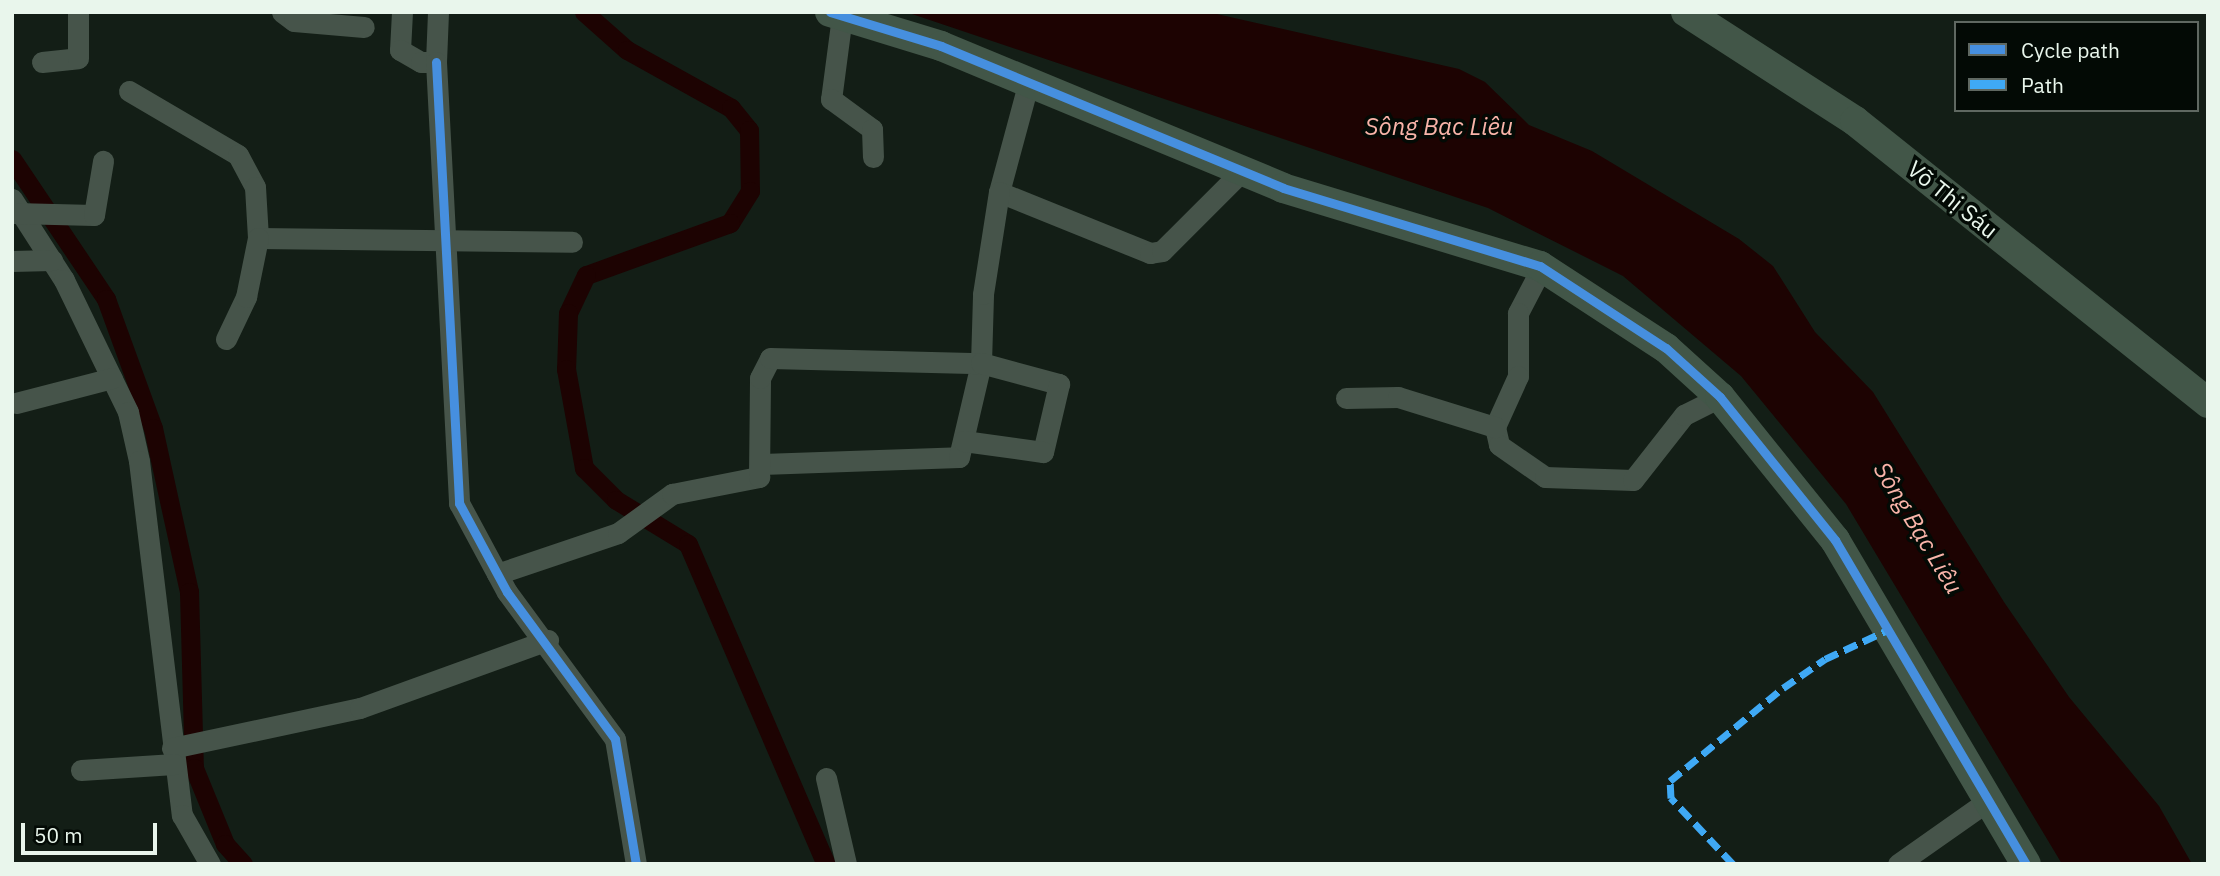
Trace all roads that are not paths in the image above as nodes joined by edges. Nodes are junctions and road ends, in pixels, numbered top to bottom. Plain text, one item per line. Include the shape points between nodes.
1 (78, 12) edge
2 (282, 12) edge
3 (402, 12) edge
4 (438, 12) edge
5 (1686, 12) edge
6 (836, 14) edge
7 (364, 27) dead end
8 (41, 62) dead end
9 (436, 62) junction
10 (1029, 80) junction
11 (129, 91) dead end
12 (873, 157) dead end
13 (103, 162) dead end
14 (1242, 170) junction
15 (999, 192) junction
16 (16, 208) edge
17 (258, 238) junction
18 (443, 240) junction
19 (572, 242) dead end
20 (52, 260) junction
21 (12, 261) edge
22 (1542, 267) junction
23 (226, 339) dead end
24 (981, 363) junction
25 (112, 378) junction
26 (1720, 397) junction
27 (1346, 398) dead end
28 (16, 403) dead end
29 (2208, 403) edge
30 (1495, 428) junction
31 (964, 441) junction
32 (762, 464) junction
33 (497, 574) junction
34 (548, 640) junction
35 (177, 753) junction
36 (81, 770) dead end
37 (826, 778) dead end
38 (1989, 800) junction
39 (210, 864) edge
40 (636, 864) edge
41 (846, 864) edge
42 (1898, 864) edge
43 (2026, 864) edge

1 - 8 street via 78,58
2 - 7 street via 284,19
3 - 9 street via 401,50 407,58
4 - 9 street
5 - 29 street, Võ Thị Sáu via 1855,121
6 - 10 street
6 - 12 street via 831,99 872,129
9 - 18 street
10 - 14 street
10 - 15 street
11 - 17 street via 238,155 255,187
13 - 16 street via 94,215
14 - 15 street via 1162,251 1150,253
14 - 22 street
15 - 24 street via 983,294
16 - 20 street
17 - 18 street
17 - 23 street via 246,297
18 - 19 street
18 - 33 street via 459,503
20 - 21 street
20 - 25 street
22 - 26 street via 1666,348
22 - 30 street via 1518,313 1518,376
24 - 31 street
24 - 31 street via 1059,384 1043,452
24 - 32 street via 770,358 760,378
25 - 28 street
25 - 35 street via 139,461
26 - 30 street via 1684,415 1629,481 1545,477 1500,445
26 - 38 street via 1835,540
27 - 30 street via 1398,397
31 - 32 street via 953,460
32 - 33 street via 756,479 672,494 618,533
33 - 34 street
34 - 35 street via 360,708
34 - 40 street via 615,739
35 - 36 street
35 - 39 street via 185,824
37 - 41 street
38 - 42 street
38 - 43 street

